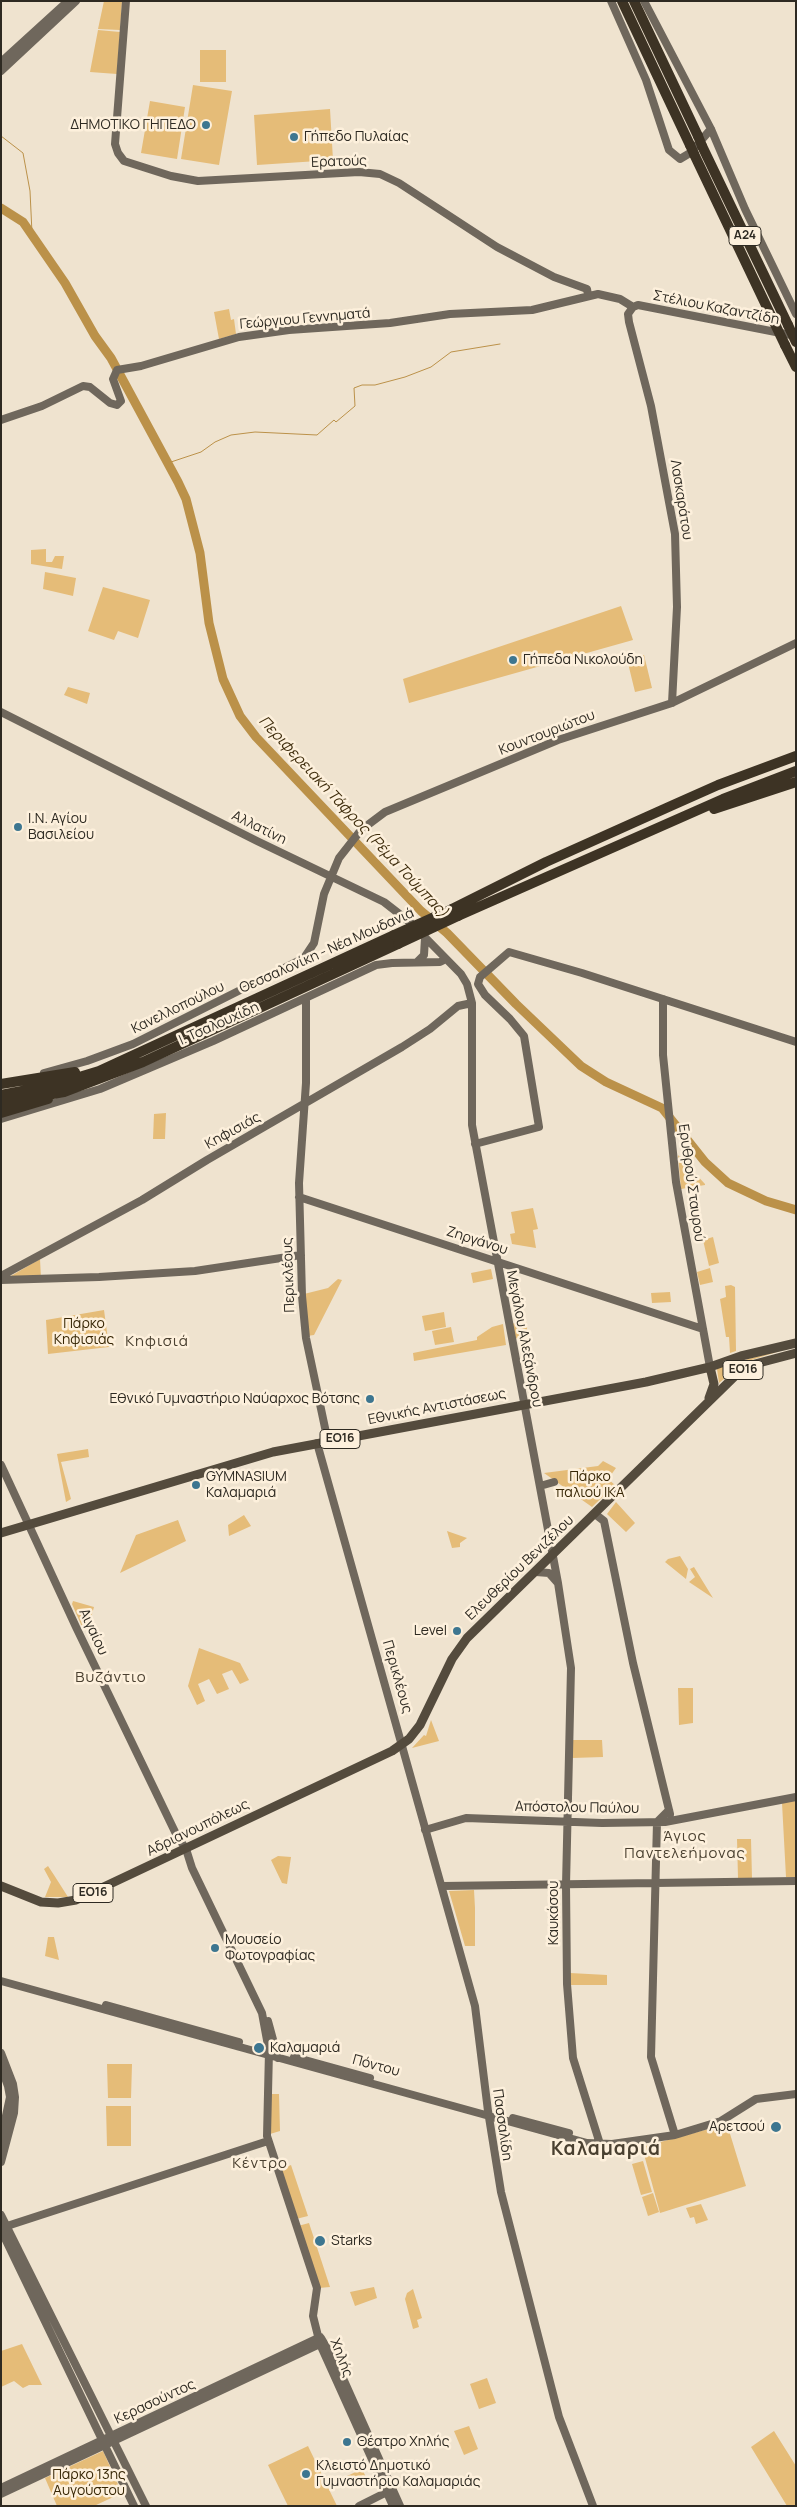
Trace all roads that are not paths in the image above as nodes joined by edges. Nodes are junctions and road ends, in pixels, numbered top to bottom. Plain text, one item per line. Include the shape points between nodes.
1 (68, 1) edge
2 (76, 1) edge
3 (126, 1) edge
4 (611, 1) edge
5 (622, 1) edge
6 (634, 1) edge
7 (644, 1) edge
8 (1, 62) edge
9 (1, 71) edge
10 (711, 129) junction
11 (588, 295) junction
12 (633, 307) junction
13 (796, 314) edge
14 (796, 336) edge
15 (796, 342) edge
16 (796, 367) edge
17 (1, 420) edge
18 (796, 643) edge
19 (672, 703) junction
20 (1, 712) edge
21 (796, 748) edge
22 (796, 756) edge
23 (796, 770) edge
24 (750, 772) junction
25 (796, 782) edge
26 (679, 818) junction
27 (330, 876) junction
28 (455, 912) junction
29 (426, 938) junction
30 (396, 940) junction
31 (446, 959) junction
32 (415, 962) junction
33 (306, 999) junction
34 (663, 999) junction
35 (472, 1003) junction
36 (796, 1042) edge
37 (145, 1049) junction
38 (1, 1080) edge
39 (1, 1084) edge
40 (64, 1092) junction
41 (1, 1095) edge
42 (1, 1103) edge
43 (304, 1105) junction
44 (1, 1113) edge
45 (1, 1119) edge
46 (475, 1144) junction
47 (299, 1197) junction
48 (301, 1255) junction
49 (497, 1261) junction
50 (1, 1278) edge
51 (703, 1330) junction
52 (796, 1343) edge
53 (796, 1352) edge
54 (710, 1368) junction
55 (524, 1405) junction
56 (703, 1406) junction
57 (328, 1442) junction
58 (317, 1444) junction
59 (1, 1465) edge
60 (554, 1482) dead end
61 (540, 1486) junction
62 (595, 1514) junction
63 (29, 1524) junction
64 (1, 1533) edge
65 (553, 1555) junction
66 (536, 1572) junction
67 (558, 1583) junction
68 (572, 1678) joint
69 (402, 1745) junction
70 (796, 1798) edge
71 (669, 1810) junction
72 (568, 1821) junction
73 (671, 1821) junction
74 (657, 1822) junction
75 (425, 1830) junction
76 (183, 1850) junction
77 (796, 1881) edge
78 (656, 1884) junction
79 (566, 1885) junction
80 (1, 1886) edge
81 (443, 1886) junction
82 (1, 1976) edge
83 (1, 1981) edge
84 (262, 2014) junction
85 (1, 2053) edge
86 (269, 2053) junction
87 (278, 2056) junction
88 (3, 2064) edge
89 (796, 2094) edge
90 (488, 2114) junction
91 (675, 2135) junction
92 (1, 2139) edge
93 (268, 2141) junction
94 (600, 2144) junction
95 (1, 2162) edge
96 (1, 2215) edge
97 (3, 2228) edge
98 (320, 2340) junction
99 (113, 2439) junction
100 (104, 2444) junction
101 (1, 2488) edge
102 (386, 2492) junction
103 (1, 2494) edge
104 (134, 2506) edge
105 (146, 2506) edge
106 (359, 2506) edge
107 (393, 2506) edge
108 (400, 2506) edge
109 (593, 2506) edge

1 - 8 main road
2 - 9 main road
3 - 11 main road, Ερατούς via 116,148 120,156 134,165 198,181 359,172 380,174 497,247 554,277 587,289
4 - 10 main road via 653,98 667,146 680,159 690,153
5 - 16 highway, Α24, bridge
6 - 15 highway, Α24, bridge
7 - 10 main road
10 - 13 main road via 745,209
11 - 12 main road, Γεώργιου Γεννηματά via 606,294
11 - 17 main road, Γεώργιου Γεννηματά via 532,310 450,314 390,323 248,335 121,369 113,379 121,401 117,405 83,386 42,406
12 - 14 main road, Στέλιου Καζαντζίδη via 638,305
12 - 19 main road, Λασκαράτου via 628,319 651,406 675,534 677,607
18 - 19 main road, Κουντουριώτου
19 - 27 main road, Κουντουριώτου via 551,743 396,806 361,830 348,844
20 - 27 main road, Αλλατίνη
21 - 24 highway
22 - 24 highway, Θεσσαλονίκη - Νέα Μουδανιά
23 - 26 highway, Θεσσαλονίκη - Νέα Μουδανιά
24 - 28 highway, Θεσσαλονίκη - Νέα Μουδανιά via 546,862
25 - 26 highway via 754,798
26 - 28 highway, Θεσσαλονίκη - Νέα Μουδανιά
27 - 29 main road, Αλλατίνη via 394,908
27 - 38 main road, Κανελλοπούλου via 314,943 299,962 133,1044 79,1064
28 - 30 highway, Θεσσαλονίκη - Νέα Μουδανιά, bridge
29 - 31 main road, Αλλατίνη
29 - 32 main road via 424,955
30 - 37 highway, Θεσσαλονίκη - Νέα Μουδανιά
30 - 40 highway, Θεσσαλονίκη - Νέα Μουδανιά via 160,1055
31 - 32 main road, Ι. Τσαλουχίδη
31 - 35 main road, Αλλατίνη via 465,979
32 - 33 main road, Ι. Τσαλουχίδη via 376,965
33 - 43 main road, Περικλέους
33 - 45 main road, Ι. Τσαλουχίδη via 100,1089
34 - 36 main road
34 - 46 main road via 509,952 480,977 478,984 526,1040 539,1127
34 - 51 main road, Ερυθρού Σταυρού via 665,1077 680,1212
35 - 43 main road, Κηφισιάς via 458,1006 423,1035
35 - 46 main road, Μεγάλου Αλεξάνδρου via 471,1110
37 - 39 highway via 87,1069
37 - 41 highway, Θεσσαλονίκη - Νέα Μουδανιά via 99,1071
40 - 42 highway, Θεσσαλονίκη - Νέα Μουδανιά
40 - 44 highway via 40,1103
43 - 47 main road, Περικλέους
43 - 50 main road, Κηφισιάς
46 - 49 main road, Μεγάλου Αλεξάνδρου
47 - 48 main road, Περικλέους
47 - 49 main road, Ζηργάνου
48 - 50 main road via 195,1271 99,1277
48 - 57 main road, Περικλέους via 304,1328
49 - 51 main road, Ζηργάνου
49 - 55 main road, Μεγάλου Αλεξάνδρου
51 - 54 main road, Ερυθρού Σταυρού
52 - 54 main road, Εθνικής Αντιστάσεως / ΕΟ16 via 741,1356
53 - 56 main road, ΕΟ16 via 749,1367
54 - 55 main road, Εθνικής Αντιστάσεως / ΕΟ16
54 - 56 main road via 714,1387
55 - 57 main road, Εθνικής Αντιστάσεως / ΕΟ16
55 - 61 main road, Μεγάλου Αλεξάνδρου
56 - 62 main road, Ελευθερίου Βενιζέλου / ΕΟ16
57 - 58 main road, Εθνικής Αντιστάσεως / ΕΟ16
58 - 63 main road, Εθνικής Αντιστάσεως / ΕΟ16 via 226,1464
58 - 69 main road, Περικλέους
59 - 63 main road, Αιγαίου
60 - 61 main road
61 - 65 main road, Μεγάλου Αλεξάνδρου
62 - 65 main road, Ελευθερίου Βενιζέλου / ΕΟ16
62 - 71 main road via 604,1521 633,1663
63 - 64 main road, ΕΟ16
63 - 76 main road, Αιγαίου
65 - 66 main road, Ελευθερίου Βενιζέλου / ΕΟ16
65 - 67 main road, Μεγάλου Αλεξάνδρου
66 - 67 main road via 549,1573
66 - 69 main road, Ελευθερίου Βενιζέλου / ΕΟ16 via 462,1643 422,1722
67 - 68 main road, Μεγάλου Αλεξάνδρου
68 - 72 main road, Καυκάσου
69 - 75 main road, Πασσαλίδη
69 - 76 main road, Αδριανουπόλεως / ΕΟ16
70 - 73 main road, Απόστολου Παύλου
71 - 73 main road
71 - 74 main road
72 - 74 main road, Απόστολου Παύλου
72 - 75 main road, Απόστολου Παύλου via 464,1818
72 - 79 main road, Καυκάσου
73 - 74 main road, Απόστολου Παύλου
74 - 78 main road
75 - 81 main road, Πασσαλίδη
76 - 80 main road, Αδριανουπόλεως / ΕΟ16 via 67,1902 38,1902
76 - 84 main road, Αιγαίου
77 - 78 main road
78 - 79 main road
78 - 91 main road via 651,2056
79 - 81 main road
79 - 94 main road, Καυκάσου via 566,1960 573,2058
81 - 90 main road, Πασσαλίδη via 475,2006
82 - 86 main road, Πόντου
83 - 86 main road, Πόντου
84 - 86 main road, Αιγαίου
84 - 87 main road, Αιγαίου via 271,2026
85 - 88 main road
86 - 87 main road, Πόντου
86 - 93 main road, Αιγαίου
87 - 90 main road, Πόντου
88 - 92 main road via 10,2094
88 - 95 main road via 14,2084 15,2102
89 - 91 main road, Πόντου via 756,2099 714,2124
90 - 94 main road, Πόντου
90 - 109 main road, Πασσαλίδη via 501,2192 560,2417
91 - 94 main road, Πόντου
93 - 97 main road
93 - 98 main road, Αιγαίου via 317,2288 313,2316
96 - 97 main road
97 - 99 main road
97 - 100 main road
98 - 99 main road, Κερασούντος
98 - 102 main road, Χηλής
98 - 108 main road, Χηλής via 337,2365
99 - 100 main road, Κερασούντος
99 - 105 main road
100 - 101 main road, Κερασούντος
100 - 103 main road, Κερασούντος
100 - 104 main road
102 - 106 main road
102 - 107 main road, Χηλής

